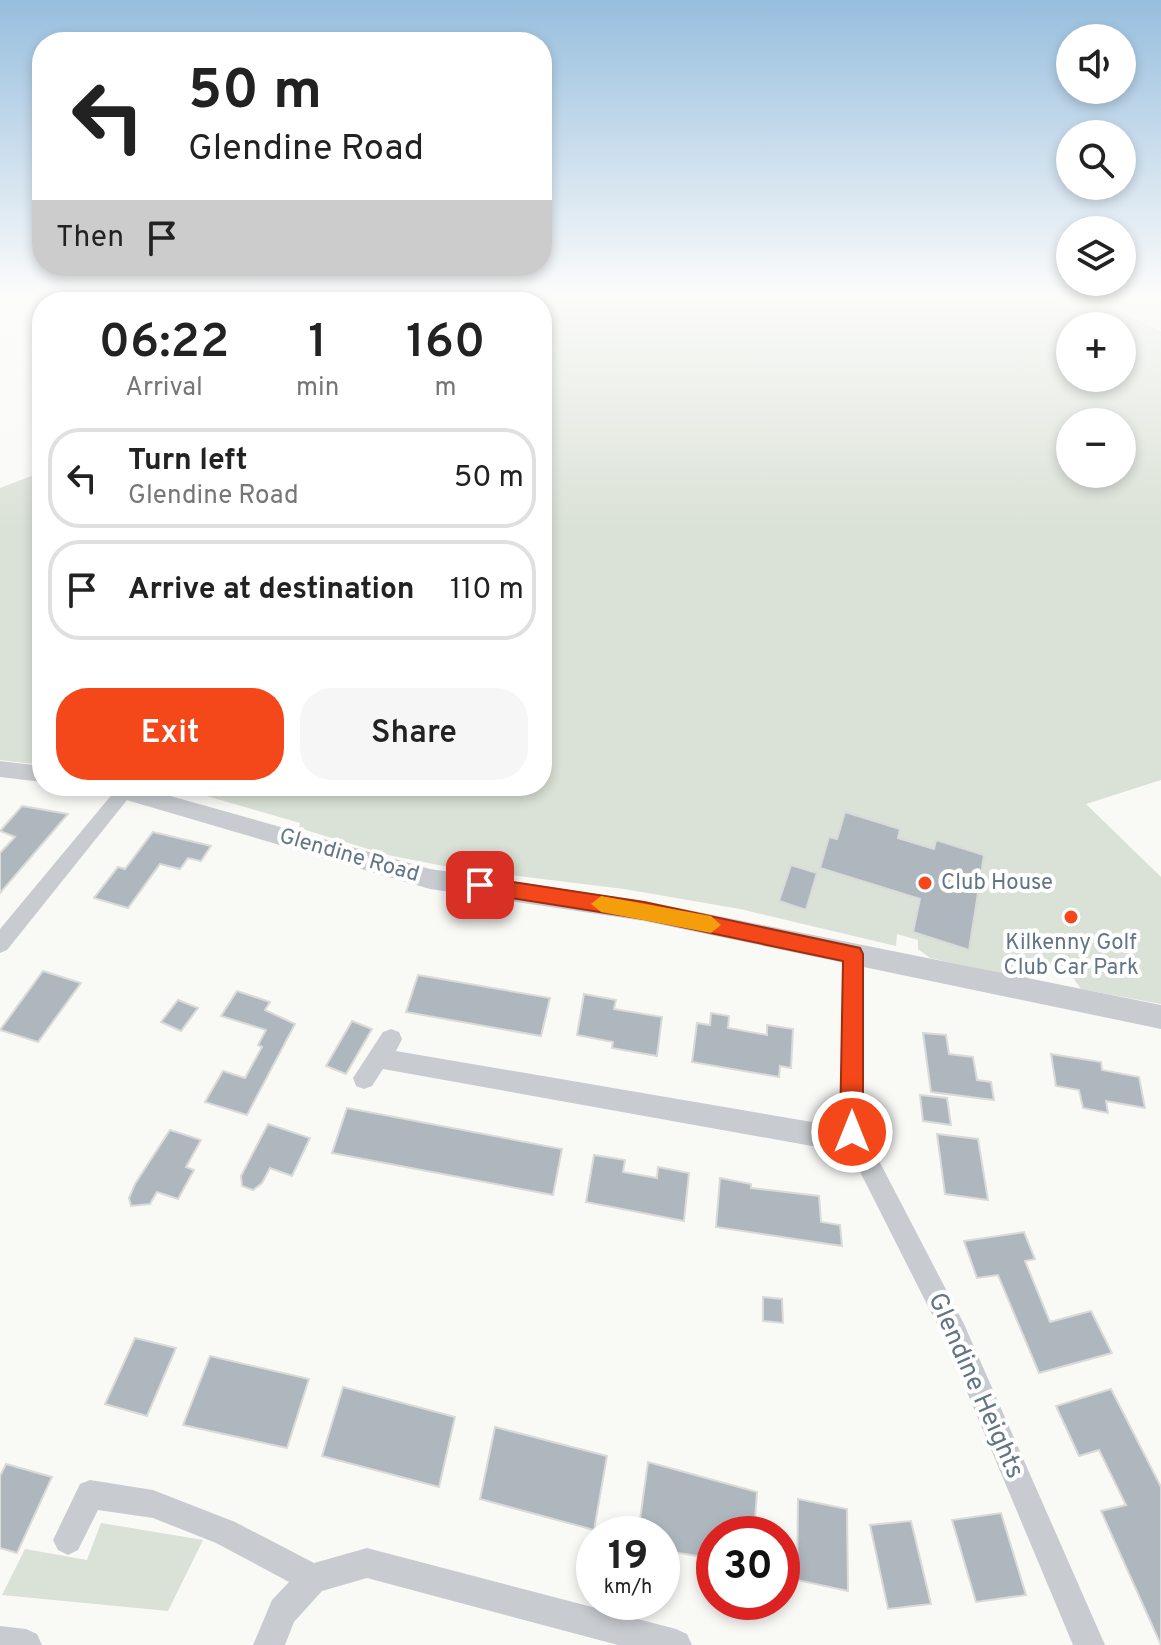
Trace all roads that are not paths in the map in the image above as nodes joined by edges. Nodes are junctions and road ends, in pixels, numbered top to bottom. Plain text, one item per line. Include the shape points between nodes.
1 (0, 769) edge
2 (32, 773) edge
3 (110, 796) edge
4 (144, 796) edge
5 (0, 944) edge
6 (853, 954) junction
7 (1161, 1017) edge
8 (391, 1039) dead end
9 (378, 1058) junction
10 (364, 1078) dead end
11 (852, 1132) junction
12 (68, 1540) dead end
13 (313, 1578) junction
14 (0, 1642) edge
15 (26, 1645) edge
16 (269, 1645) edge
17 (676, 1645) edge
18 (1089, 1645) edge

1 - 2 street
3 - 5 street
4 - 6 street, Glendine Road via 430,879 644,911
6 - 7 street, Glendine Road
6 - 11 street, Glendine Heights
8 - 9 street
9 - 10 street
9 - 11 street via 812,1134
11 - 18 street, Glendine Heights via 955,1333
12 - 13 street via 90,1494 153,1504 225,1532
13 - 16 street via 283,1611
13 - 17 street via 367,1563
14 - 15 street

